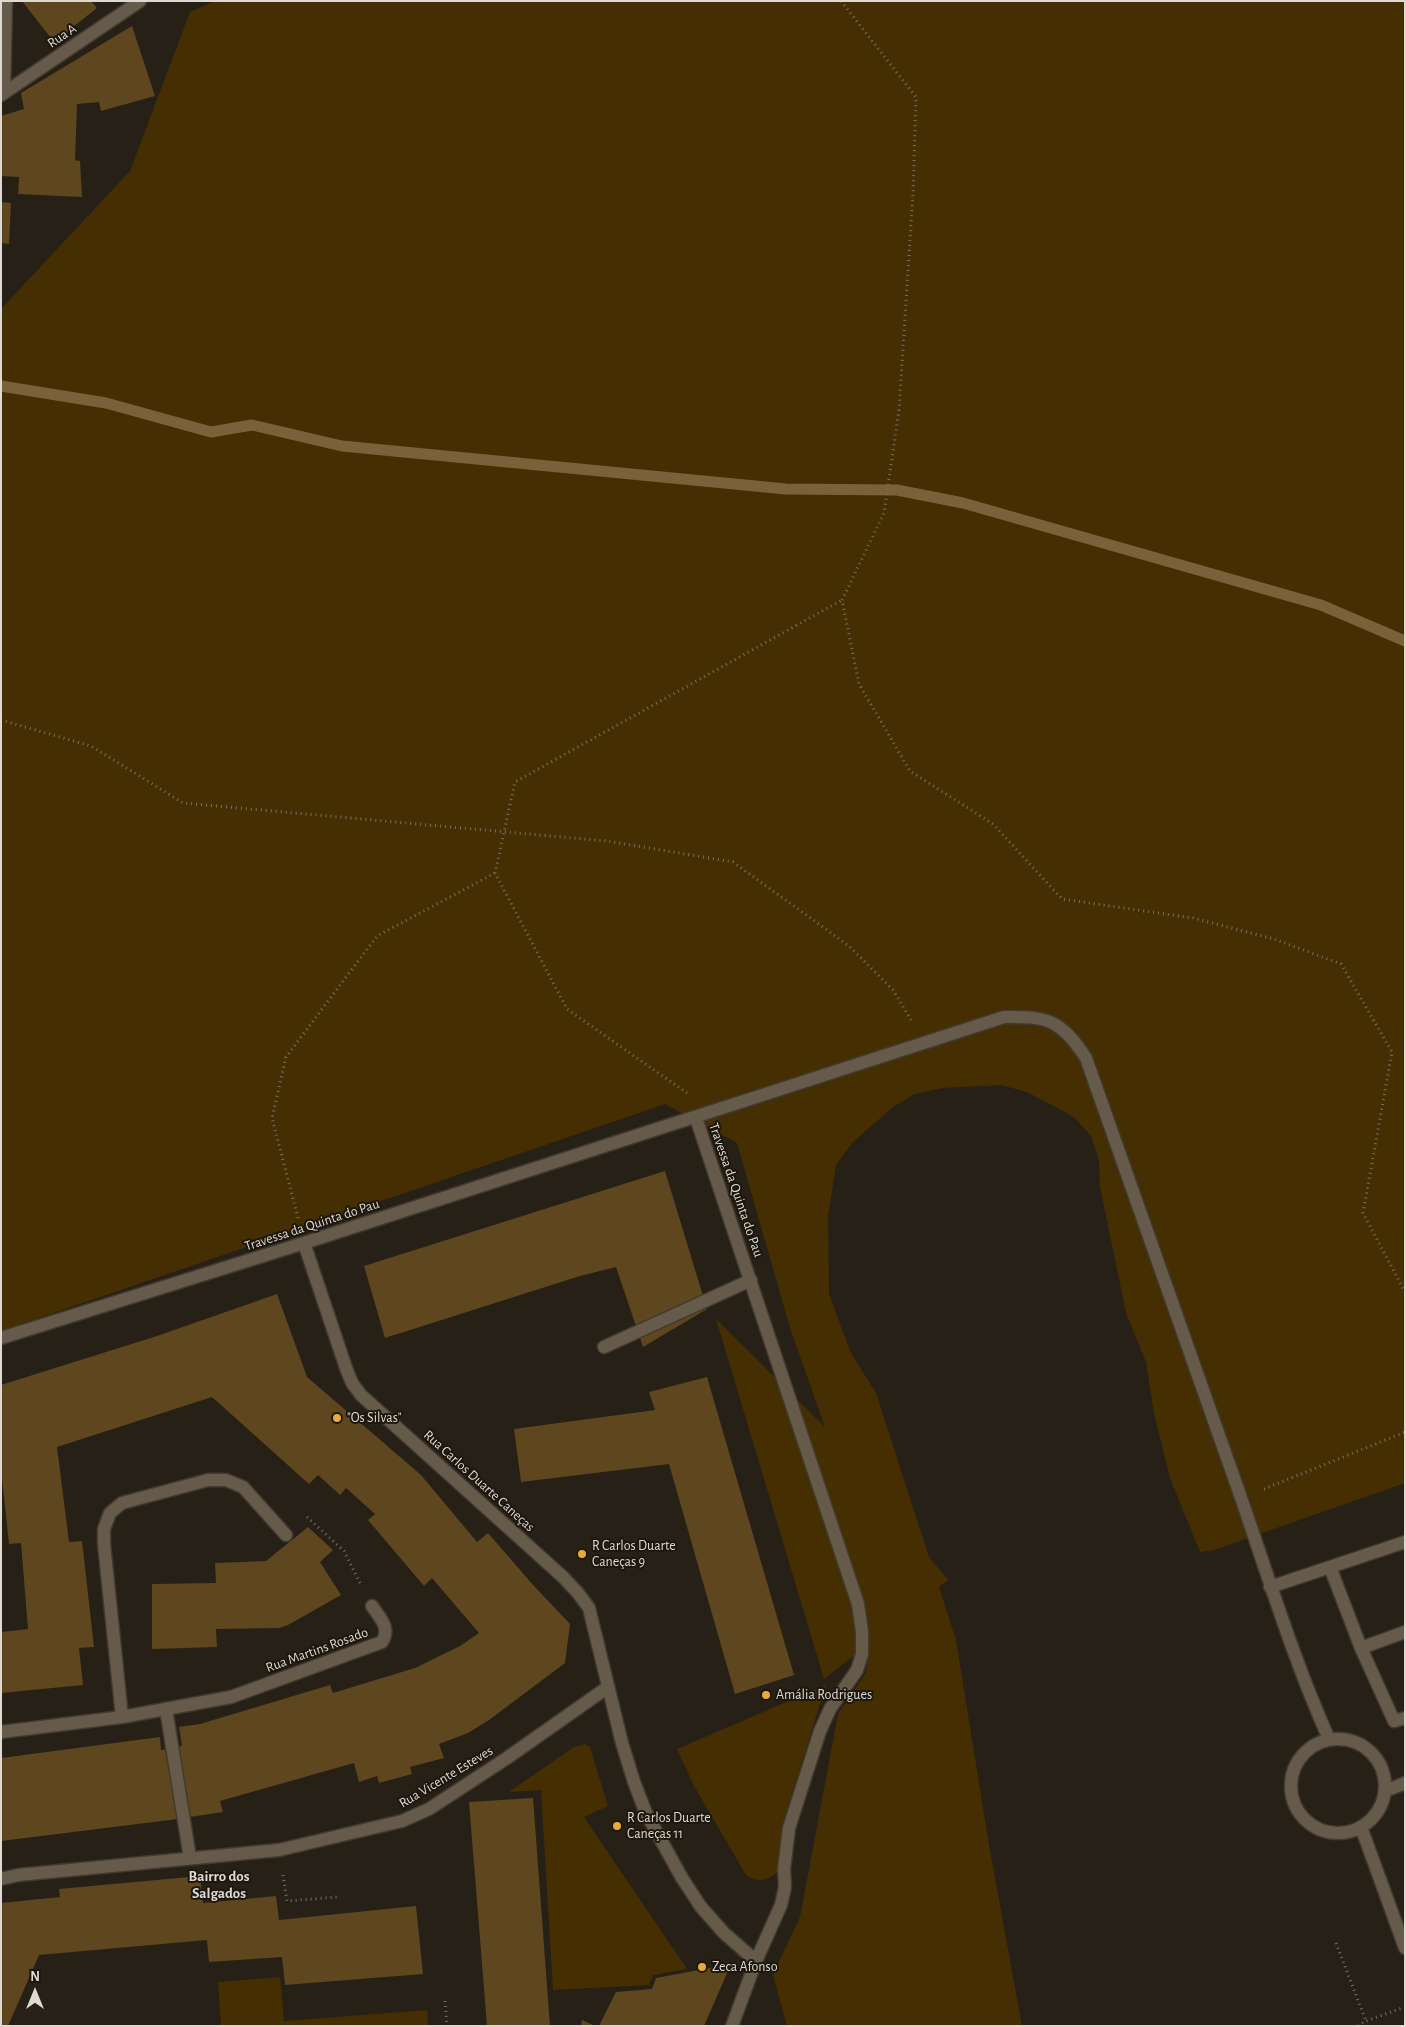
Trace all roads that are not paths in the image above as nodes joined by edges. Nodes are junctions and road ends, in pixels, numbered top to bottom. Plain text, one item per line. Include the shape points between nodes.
1 (6, 1) edge
2 (140, 1) edge
3 (3, 94) edge
4 (696, 1118) junction
5 (304, 1243) junction
6 (751, 1280) junction
7 (1, 1338) edge
8 (604, 1346) dead end
9 (286, 1535) road end
10 (1405, 1542) edge
11 (1330, 1567) junction
12 (1270, 1587) junction
13 (372, 1606) road end
14 (1405, 1632) edge
15 (1362, 1648) junction
16 (608, 1687) junction
17 (166, 1710) junction
18 (122, 1717) junction
19 (1405, 1718) edge
20 (1, 1732) edge
21 (1330, 1740) junction
22 (1405, 1783) edge
23 (1384, 1790) junction
24 (1361, 1827) junction
25 (190, 1858) junction
26 (1, 1879) edge
27 (1405, 1948) edge
28 (756, 1961) junction
29 (732, 2026) edge

1 - 3 street
2 - 3 street, Rua A
4 - 5 street, Travessa da Quinta do Pau
4 - 6 street, Travessa da Quinta do Pau
4 - 12 street via 1004,1017 1029,1017 1056,1023 1073,1037 1086,1058 1242,1498
5 - 7 street, Travessa da Quinta do Pau
5 - 16 street, Rua Carlos Duarte Caneças via 352,1383 361,1395 578,1593 589,1608
6 - 8 street
6 - 28 street, Travessa da Quinta do Pau via 858,1604 862,1632 862,1654 857,1670 820,1731 790,1828 781,1905
9 - 18 street via 243,1487 226,1480 208,1480 122,1503 110,1513 104,1529 104,1544
10 - 11 street
11 - 12 street
11 - 15 street
12 - 21 street via 1308,1692
13 - 17 street, Rua Martins Rosado via 386,1628 382,1642 231,1697
14 - 15 street
15 - 19 street via 1394,1722
16 - 25 street, Rua Vicente Esteves via 507,1758 417,1815 380,1827 279,1850
16 - 28 street, Rua Carlos Duarte Caneças via 634,1782 668,1854 702,1907 724,1933
17 - 18 street, Rua Martins Rosado
17 - 25 street
18 - 20 street, Rua Martins Rosado
21 - 23 street via 1358,1743 1370,1752 1384,1776
21 - 24 street via 1316,1744 1296,1763 1290,1789 1294,1803 1314,1827 1330,1832 1346,1832
22 - 23 street
23 - 24 street via 1377,1812
24 - 27 street
25 - 26 street, Rua Vicente Esteves
28 - 29 street, Travessa da Quinta do Pau

